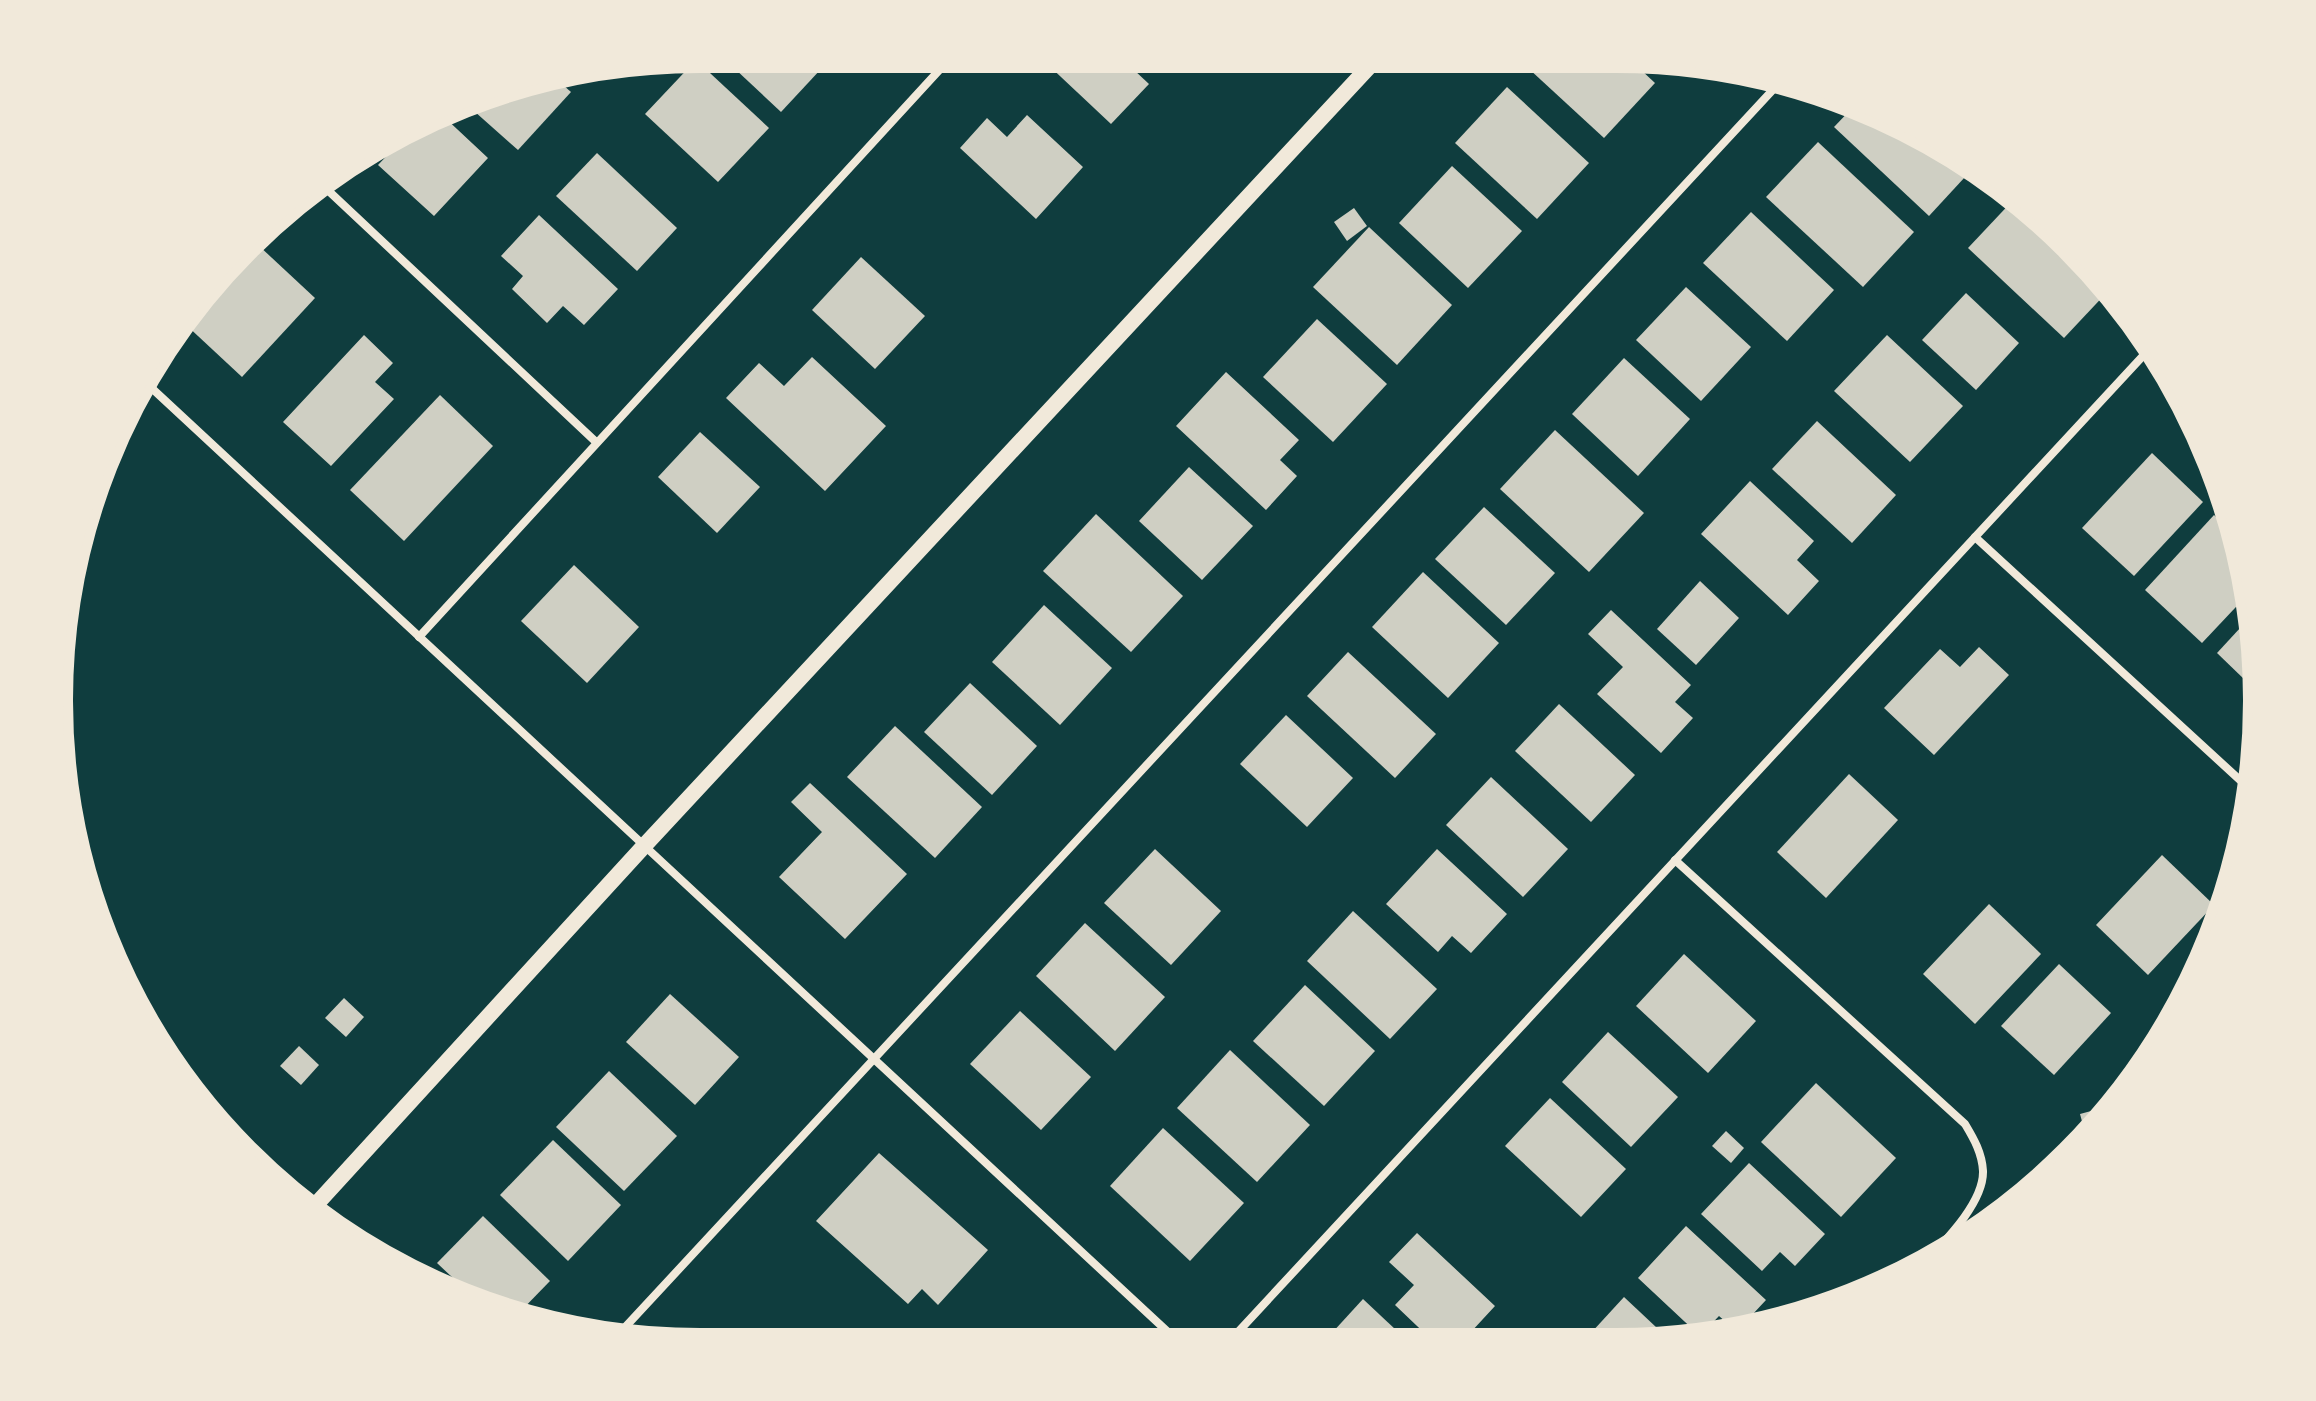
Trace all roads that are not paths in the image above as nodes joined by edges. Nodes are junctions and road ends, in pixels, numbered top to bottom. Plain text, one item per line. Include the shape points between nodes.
1 (941, 68) edge
2 (1368, 68) edge
3 (1774, 89) edge
4 (328, 190) edge
5 (2144, 354) edge
6 (151, 388) edge
7 (596, 442) junction
8 (1975, 537) junction
9 (419, 637) junction
10 (2243, 783) edge
11 (644, 846) junction
12 (1675, 860) junction
13 (875, 1060) junction
14 (317, 1203) edge
15 (1948, 1238) edge
16 (624, 1329) edge
17 (1169, 1333) edge
18 (1237, 1333) edge

1 - 7 street
2 - 11 main road
3 - 13 street
4 - 7 street
5 - 8 street
6 - 9 street
7 - 9 street
8 - 10 street
8 - 12 street
9 - 11 street
11 - 13 street
11 - 14 main road
12 - 15 street via 1965,1124 1979,1148 1983,1174 1975,1198
12 - 18 street
13 - 16 street
13 - 17 street

